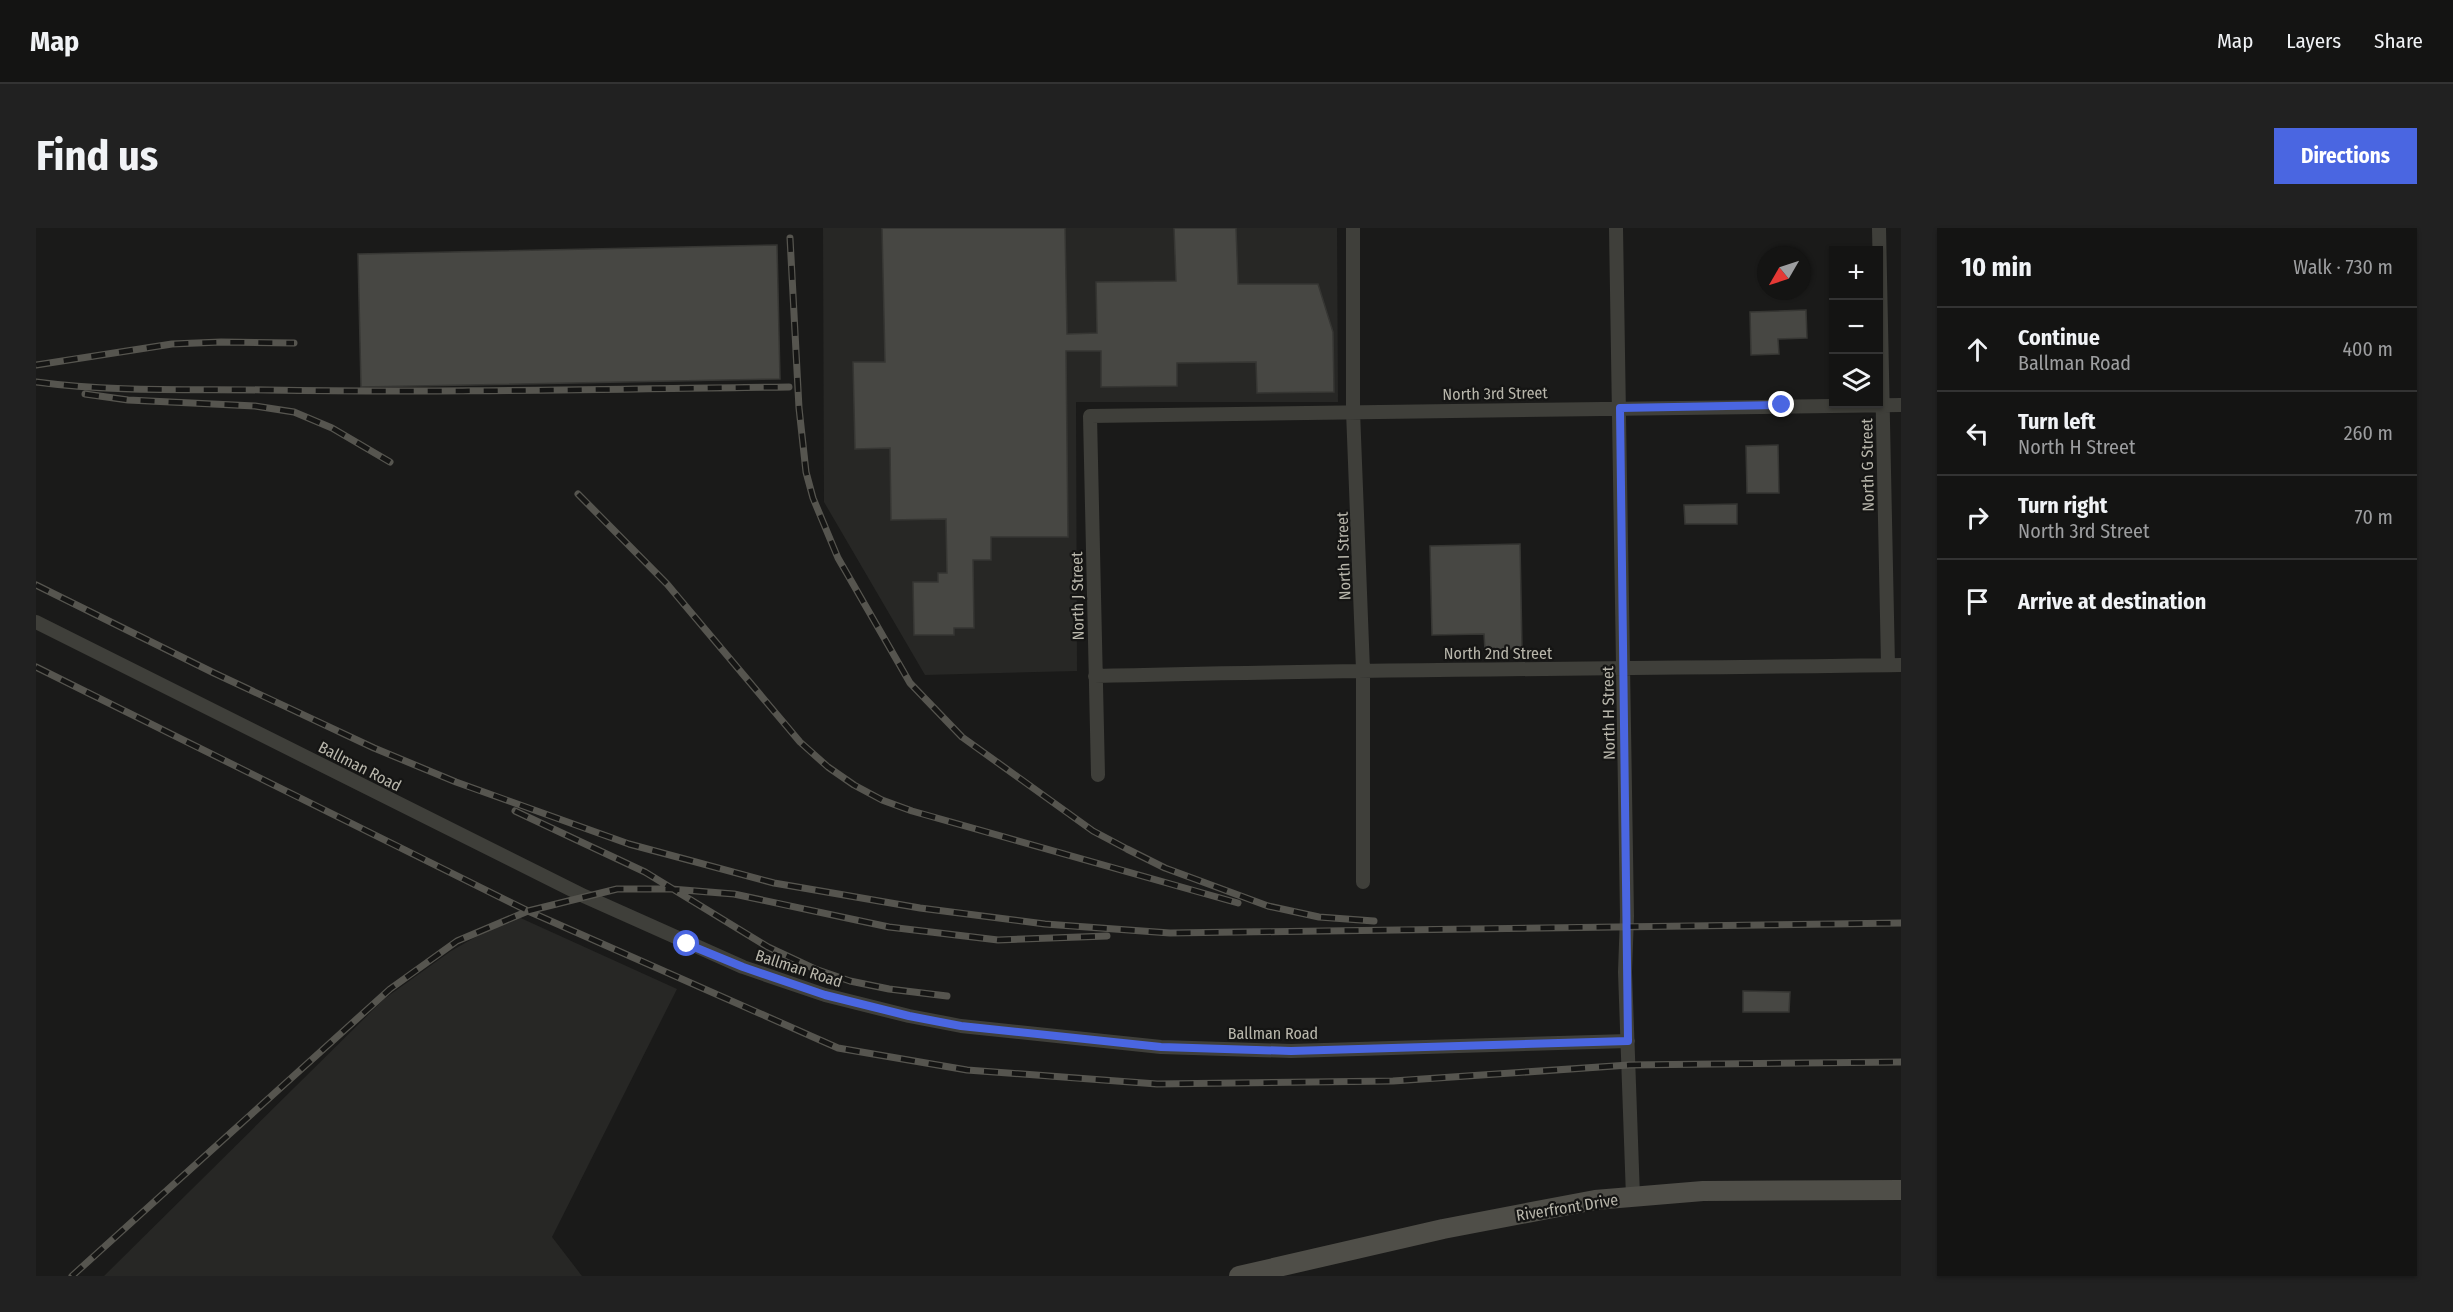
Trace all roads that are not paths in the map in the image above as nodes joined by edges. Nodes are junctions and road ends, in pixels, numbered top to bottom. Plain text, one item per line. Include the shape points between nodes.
1 (1353, 228) edge
2 (1616, 228) edge
3 (1879, 228) edge
4 (1881, 354) edge
5 (1883, 405) edge
6 (1901, 405) edge
7 (1829, 406) edge
8 (1620, 408) junction
9 (1882, 408) edge
10 (1353, 411) junction
11 (1090, 416) joint
12 (36, 622) edge
13 (1894, 665) edge
14 (1624, 668) junction
15 (1363, 670) junction
16 (1095, 676) junction
17 (1098, 775) dead end
18 (1364, 882) dead end
19 (1628, 1041) junction
20 (1901, 1190) edge
21 (1633, 1197) junction
22 (1239, 1276) edge

1 - 10 street, North I Street
2 - 8 street, North H Street
3 - 4 street, North G Street
5 - 6 street, North 3rd Street
7 - 8 street, North 3rd Street
8 - 10 street, North 3rd Street
8 - 14 street, North H Street
9 - 13 street, North G Street
10 - 11 street, North 3rd Street
10 - 15 street, North I Street
11 - 16 street, North J Street
12 - 19 street, Ballman Road via 584,896 743,967 825,995 961,1026 1161,1047 1291,1051
13 - 14 street, North 2nd Street
14 - 15 street, North 2nd Street
14 - 19 street, North H Street
15 - 16 street, North 2nd Street
15 - 18 street, North I Street
16 - 17 street, North J Street
19 - 21 street, North H Street
20 - 21 street, Riverfront Drive via 1703,1191
21 - 22 street, Riverfront Drive via 1595,1200 1443,1229

